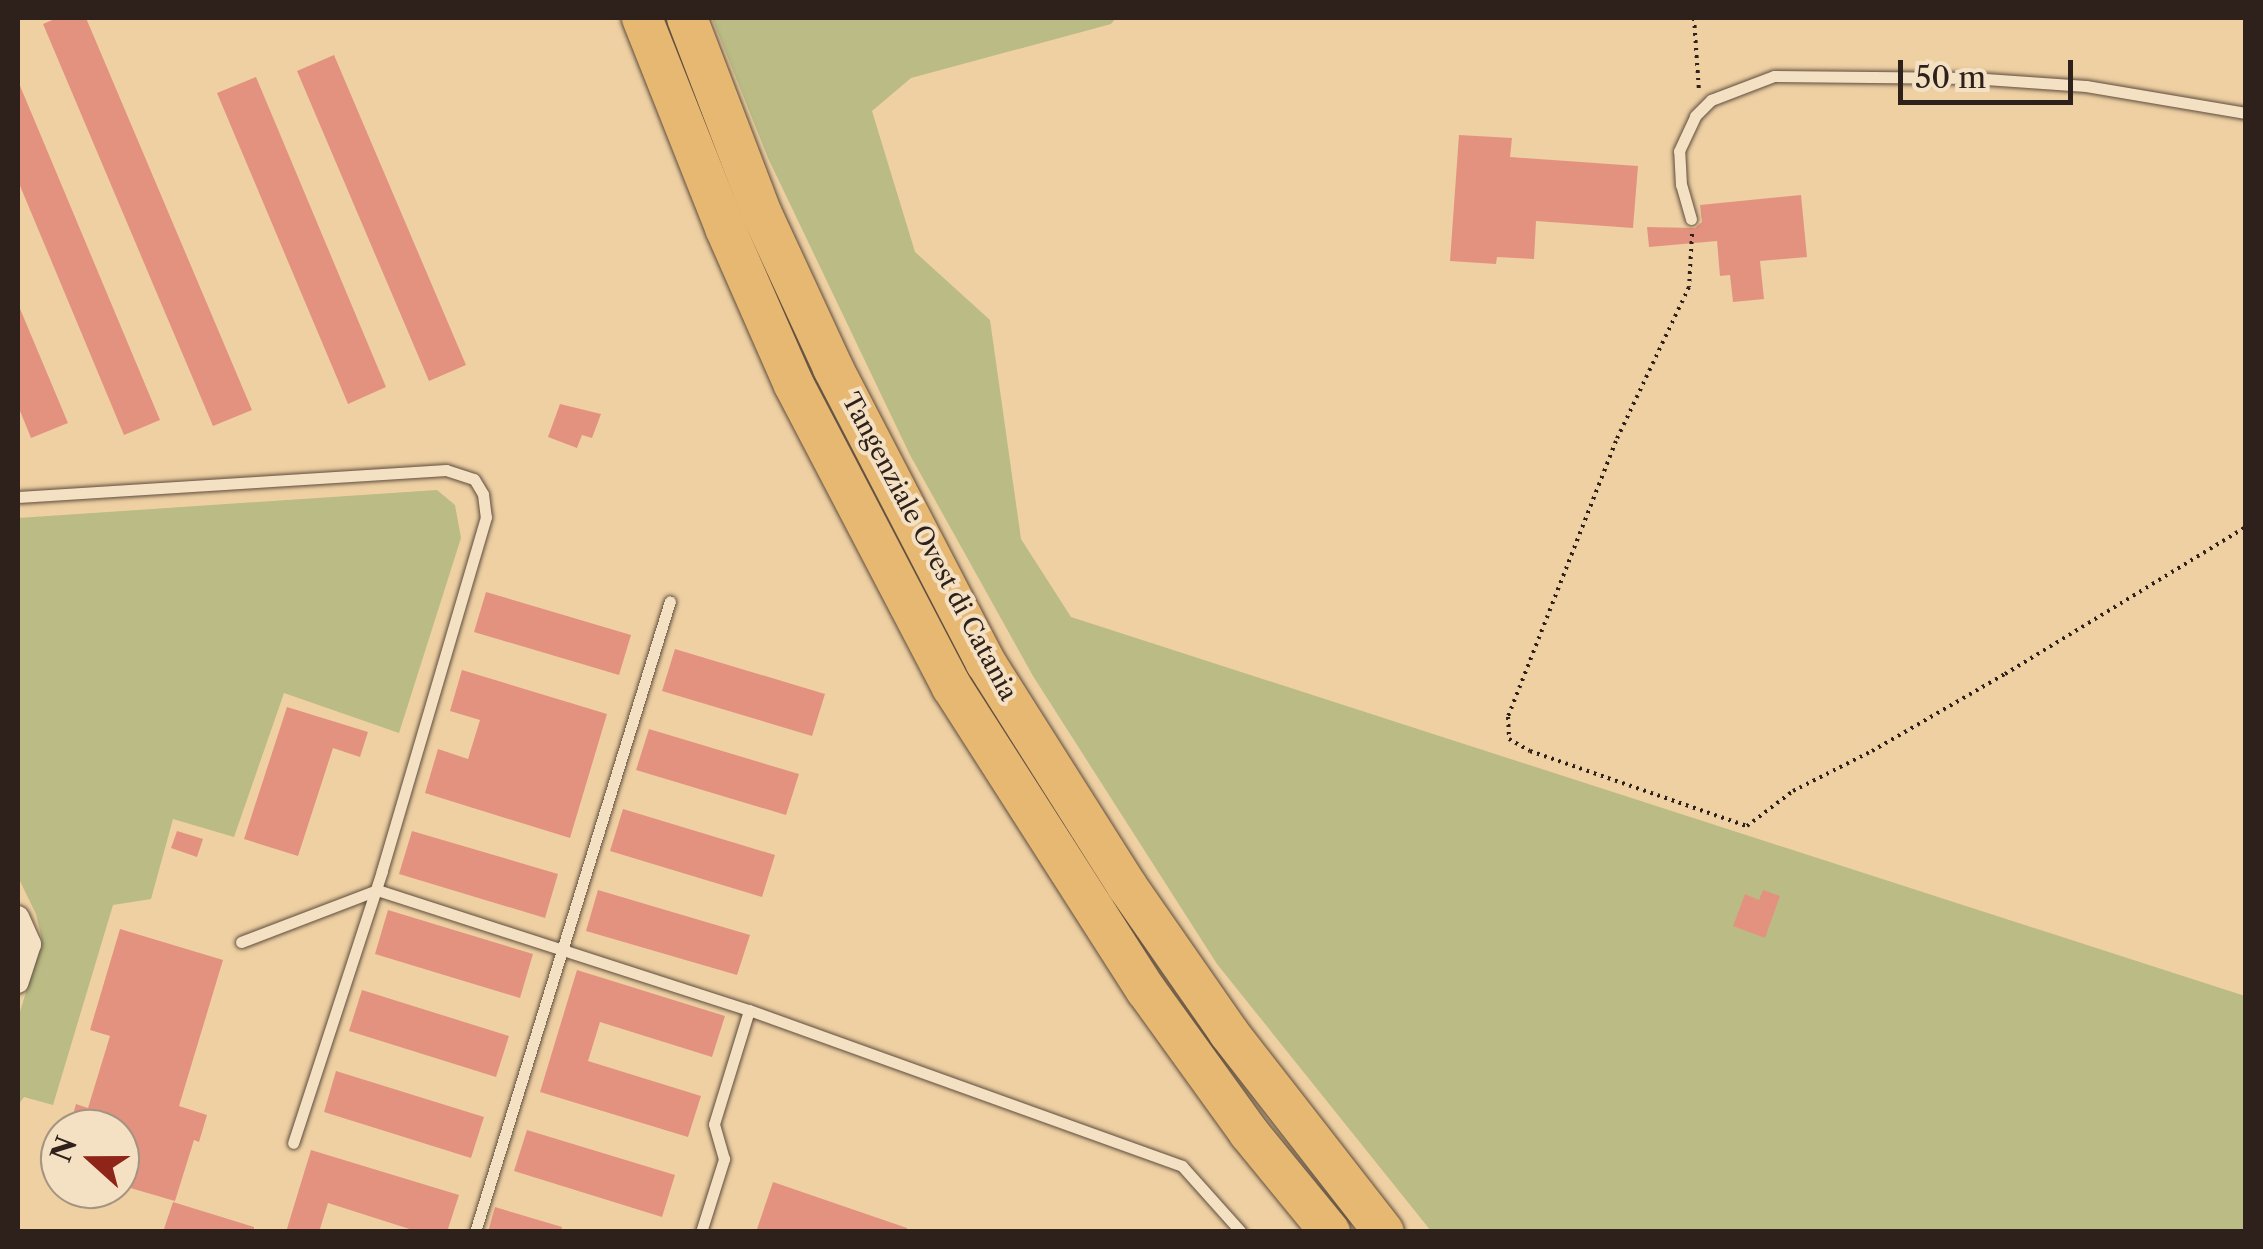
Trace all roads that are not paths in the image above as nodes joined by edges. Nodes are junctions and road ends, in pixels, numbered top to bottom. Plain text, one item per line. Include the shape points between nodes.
1 (642, 18) edge
2 (686, 18) edge
3 (2246, 113) edge
4 (1691, 220) road end
5 (18, 497) edge
6 (670, 601) dead end
7 (376, 890) junction
8 (18, 917) edge
9 (241, 942) dead end
10 (561, 949) junction
11 (18, 982) edge
12 (749, 1010) junction
13 (1254, 1065) junction
14 (294, 1143) dead end
15 (476, 1232) edge
16 (701, 1232) edge
17 (1241, 1232) edge
18 (1330, 1232) edge
19 (1384, 1232) edge
20 (1409, 1232) edge

1 - 18 highway, Tangenziale Ovest di Catania via 794,385 952,687 1146,990
2 - 13 highway, Tangenziale Ovest di Catania via 762,214 825,350 986,663 1128,886
3 - 4 lane via 2086,86 1774,76 1702,105 1680,151
5 - 7 lane via 446,470 474,480 486,518
6 - 10 lane
7 - 9 lane
7 - 10 lane
7 - 14 lane
8 - 11 street via 30,944
10 - 12 lane
10 - 15 lane
12 - 16 lane via 714,1124 724,1159
12 - 17 lane via 1182,1166
13 - 19 highway, Tangenziale Ovest di Catania
13 - 20 highway

